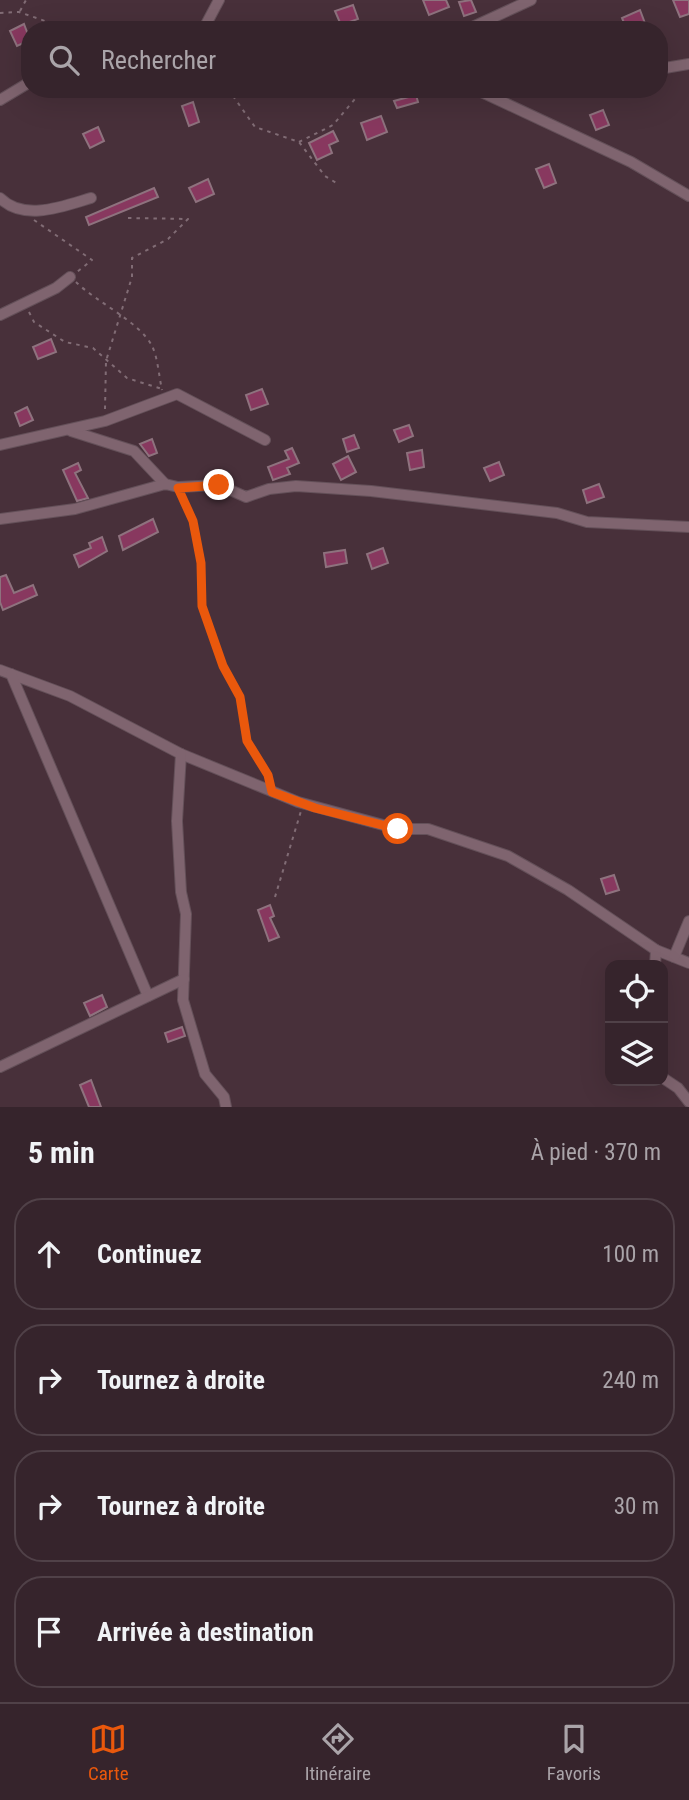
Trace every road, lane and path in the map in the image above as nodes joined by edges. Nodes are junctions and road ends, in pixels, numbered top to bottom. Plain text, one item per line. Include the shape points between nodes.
1 (26, 0) edge
2 (219, 0) edge
3 (531, 0) edge
4 (19, 12) junction
5 (0, 13) edge
6 (50, 21) edge
7 (208, 21) edge
8 (486, 21) edge
9 (689, 64) edge
10 (668, 68) edge
11 (21, 87) edge
12 (234, 98) edge
13 (356, 98) edge
14 (496, 98) edge
15 (0, 100) edge
16 (299, 142) junction
17 (338, 184) dead end
18 (689, 196) edge
19 (0, 198) edge
20 (91, 198) dead end
21 (20, 208) junction
22 (128, 219) dead end
23 (70, 277) junction
24 (24, 303) junction
25 (120, 314) junction
26 (0, 315) edge
27 (106, 361) junction
28 (163, 394) junction
29 (177, 394) junction
30 (104, 421) junction
31 (67, 430) junction
32 (265, 440) dead end
33 (0, 445) edge
34 (165, 484) junction
35 (178, 488) junction
36 (0, 519) edge
37 (689, 527) edge
38 (0, 670) edge
39 (11, 674) junction
40 (181, 754) junction
41 (272, 792) junction
42 (304, 804) junction
43 (275, 897) dead end
44 (689, 921) edge
45 (656, 950) junction
46 (674, 957) junction
47 (656, 960) edge
48 (689, 963) edge
49 (184, 979) junction
50 (148, 996) junction
51 (0, 1067) edge
52 (668, 1081) edge
53 (689, 1102) edge
54 (226, 1107) edge

1 - 4 path
2 - 7 street
3 - 8 street
4 - 5 path
4 - 6 path
9 - 10 street
11 - 15 street
12 - 16 path via 255,127
13 - 16 path via 333,125
14 - 18 street via 631,162
16 - 17 path via 325,176
19 - 21 street
20 - 21 street via 50,211
21 - 23 path via 54,237 92,260
22 - 25 path via 188,219 168,239 132,258 132,277
23 - 24 street
23 - 25 path via 91,297
24 - 26 street
24 - 27 path via 34,322 65,342 93,348
25 - 27 path
25 - 28 path via 152,345
27 - 28 path via 127,378
27 - 30 path
28 - 29 street
28 - 29 path
28 - 30 street
29 - 32 street
30 - 31 street
31 - 33 street
31 - 34 street via 134,451
34 - 35 street
34 - 36 street via 75,509
35 - 37 street via 219,485 246,497 296,486 371,491 557,513 587,522
35 - 41 path via 193,521 201,563 202,606 223,666 240,697 247,741 268,775
38 - 39 street
39 - 40 street via 70,696
39 - 50 street
40 - 41 street
40 - 49 street via 177,821 186,914
41 - 42 street
42 - 43 path
42 - 45 street via 398,829 428,829 508,856
44 - 46 street
45 - 46 street
45 - 47 street
46 - 48 street
49 - 50 street
49 - 54 street via 183,999 205,1074 225,1097
50 - 51 street
52 - 53 street

